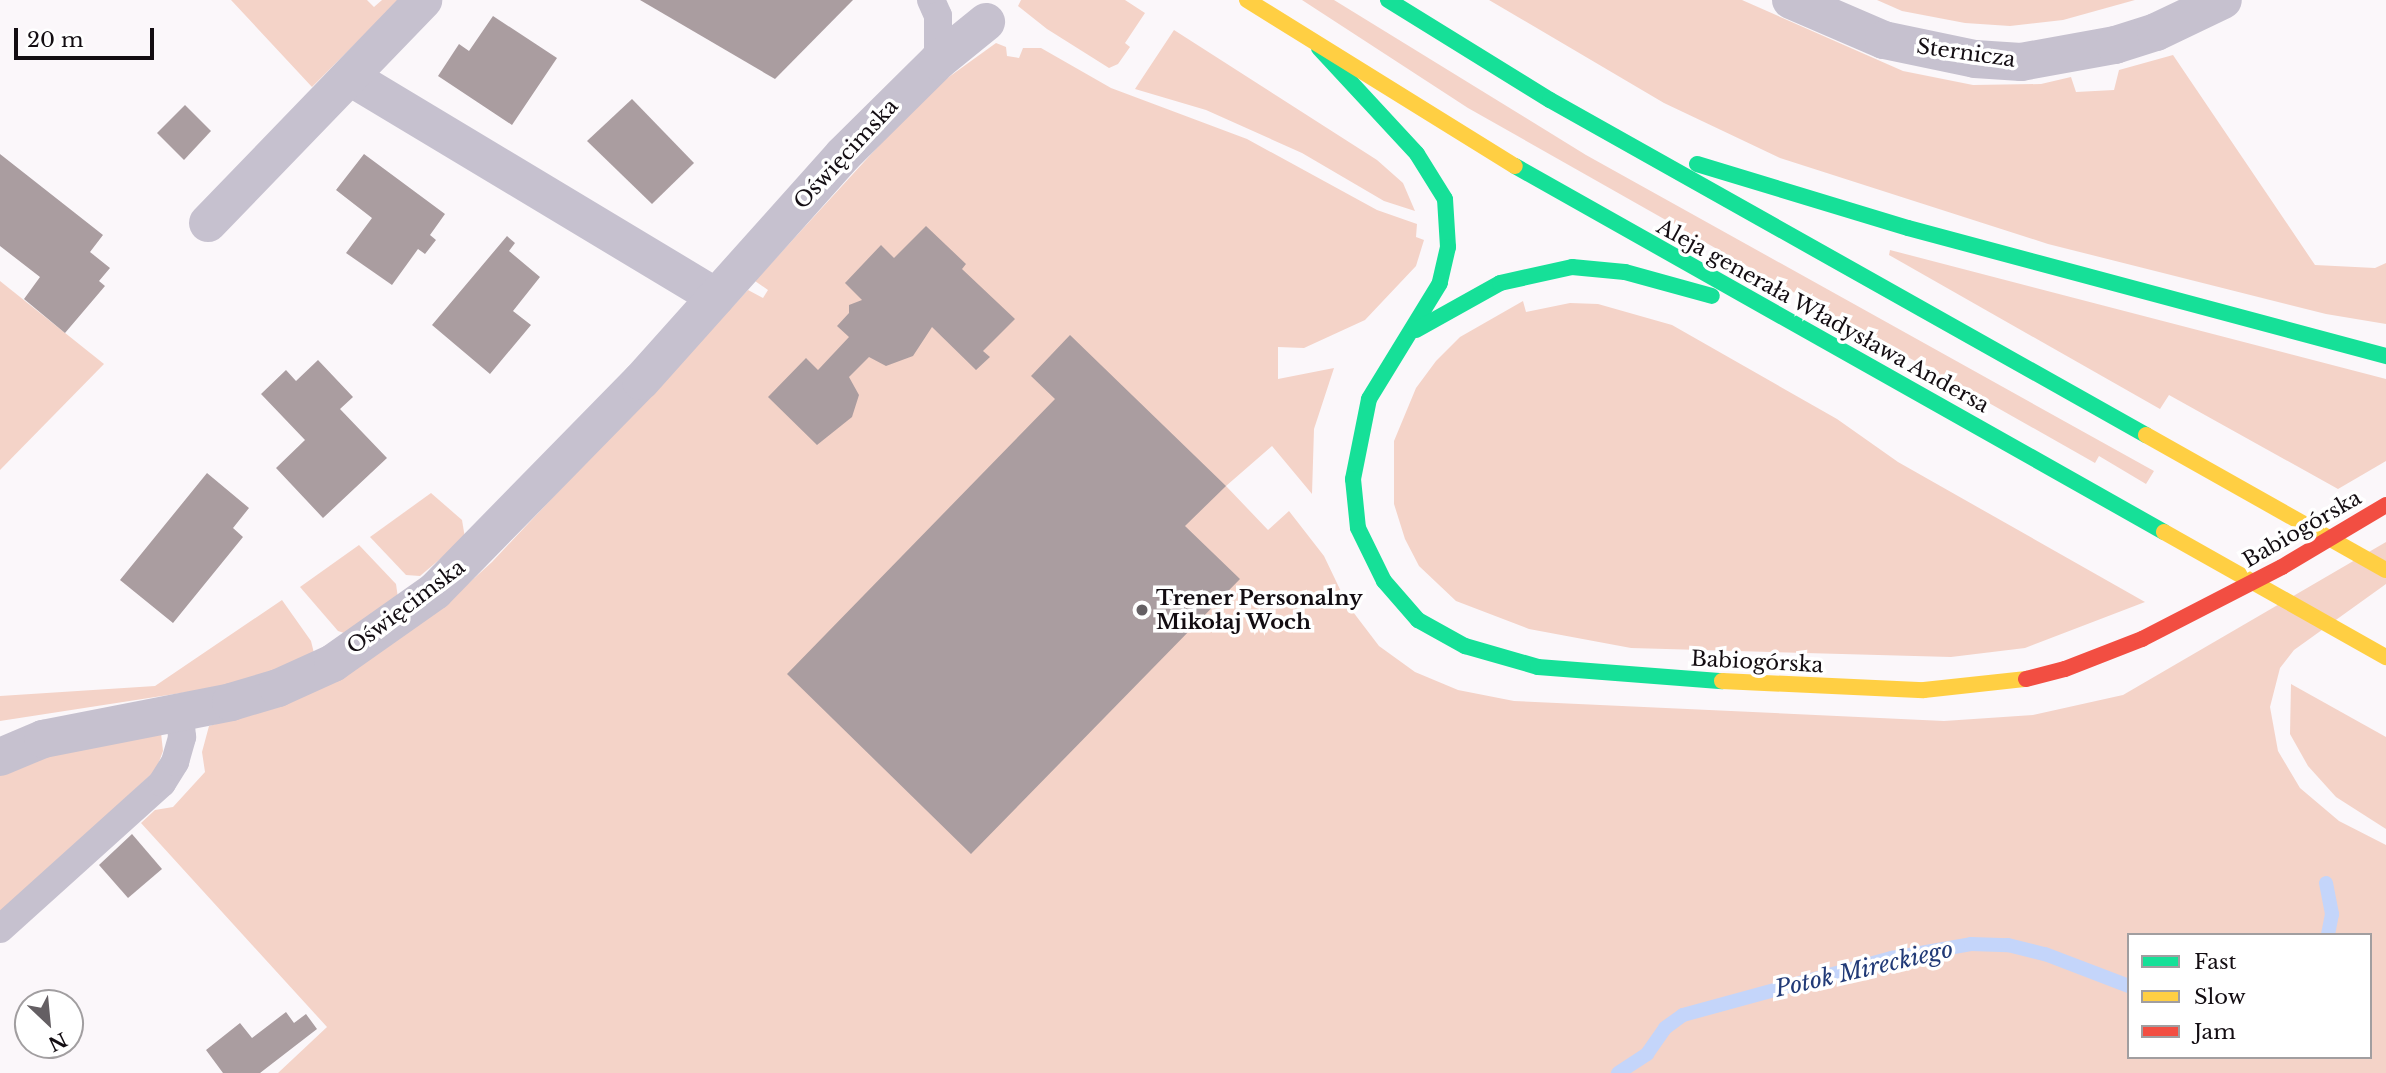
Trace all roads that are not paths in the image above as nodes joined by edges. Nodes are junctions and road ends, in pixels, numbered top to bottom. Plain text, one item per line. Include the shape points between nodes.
1 (423, 0) edge
2 (931, 0) edge
3 (1247, 0) edge
4 (1388, 0) edge
5 (1791, 0) edge
6 (2223, 0) edge
7 (986, 22) dead end
8 (1319, 48) junction
9 (938, 61) junction
10 (350, 77) junction
11 (1629, 144) junction
12 (208, 223) dead end
13 (716, 296) junction
14 (1414, 331) junction
15 (1826, 341) junction
16 (2386, 356) edge
17 (2386, 505) edge
18 (2386, 569) edge
19 (2386, 657) edge
20 (180, 713) junction
21 (0, 757) edge
22 (0, 929) edge

1 - 10 street
2 - 9 lane via 938,16
3 - 8 main road, Aleja generała Władysława Andersa
4 - 11 main road
5 - 6 street, Sternicza via 1884,40 1975,59 2021,62 2115,45 2176,24
7 - 9 street, Oświęcimska
8 - 14 main road via 1418,154 1445,199 1450,218 1445,265
8 - 15 main road, Aleja generała Władysława Andersa via 1544,184
9 - 13 street, Oświęcimska via 843,155
10 - 12 street
10 - 13 street
11 - 16 main road via 1908,228
11 - 18 main road
13 - 20 street, Oświęcimska via 554,474 435,591 333,663 278,688
14 - 15 main road via 1500,283 1572,267 1599,267 1679,285
14 - 17 main road, Babiogórska via 1381,376 1360,425 1353,479 1358,527 1384,581 1418,620 1465,646 1538,667 1924,690 2020,680 2065,669 2142,639 2283,567
15 - 19 main road, Aleja generała Władysława Andersa
20 - 21 street, Oświęcimska via 90,728
20 - 22 lane via 182,737 175,762 162,783

